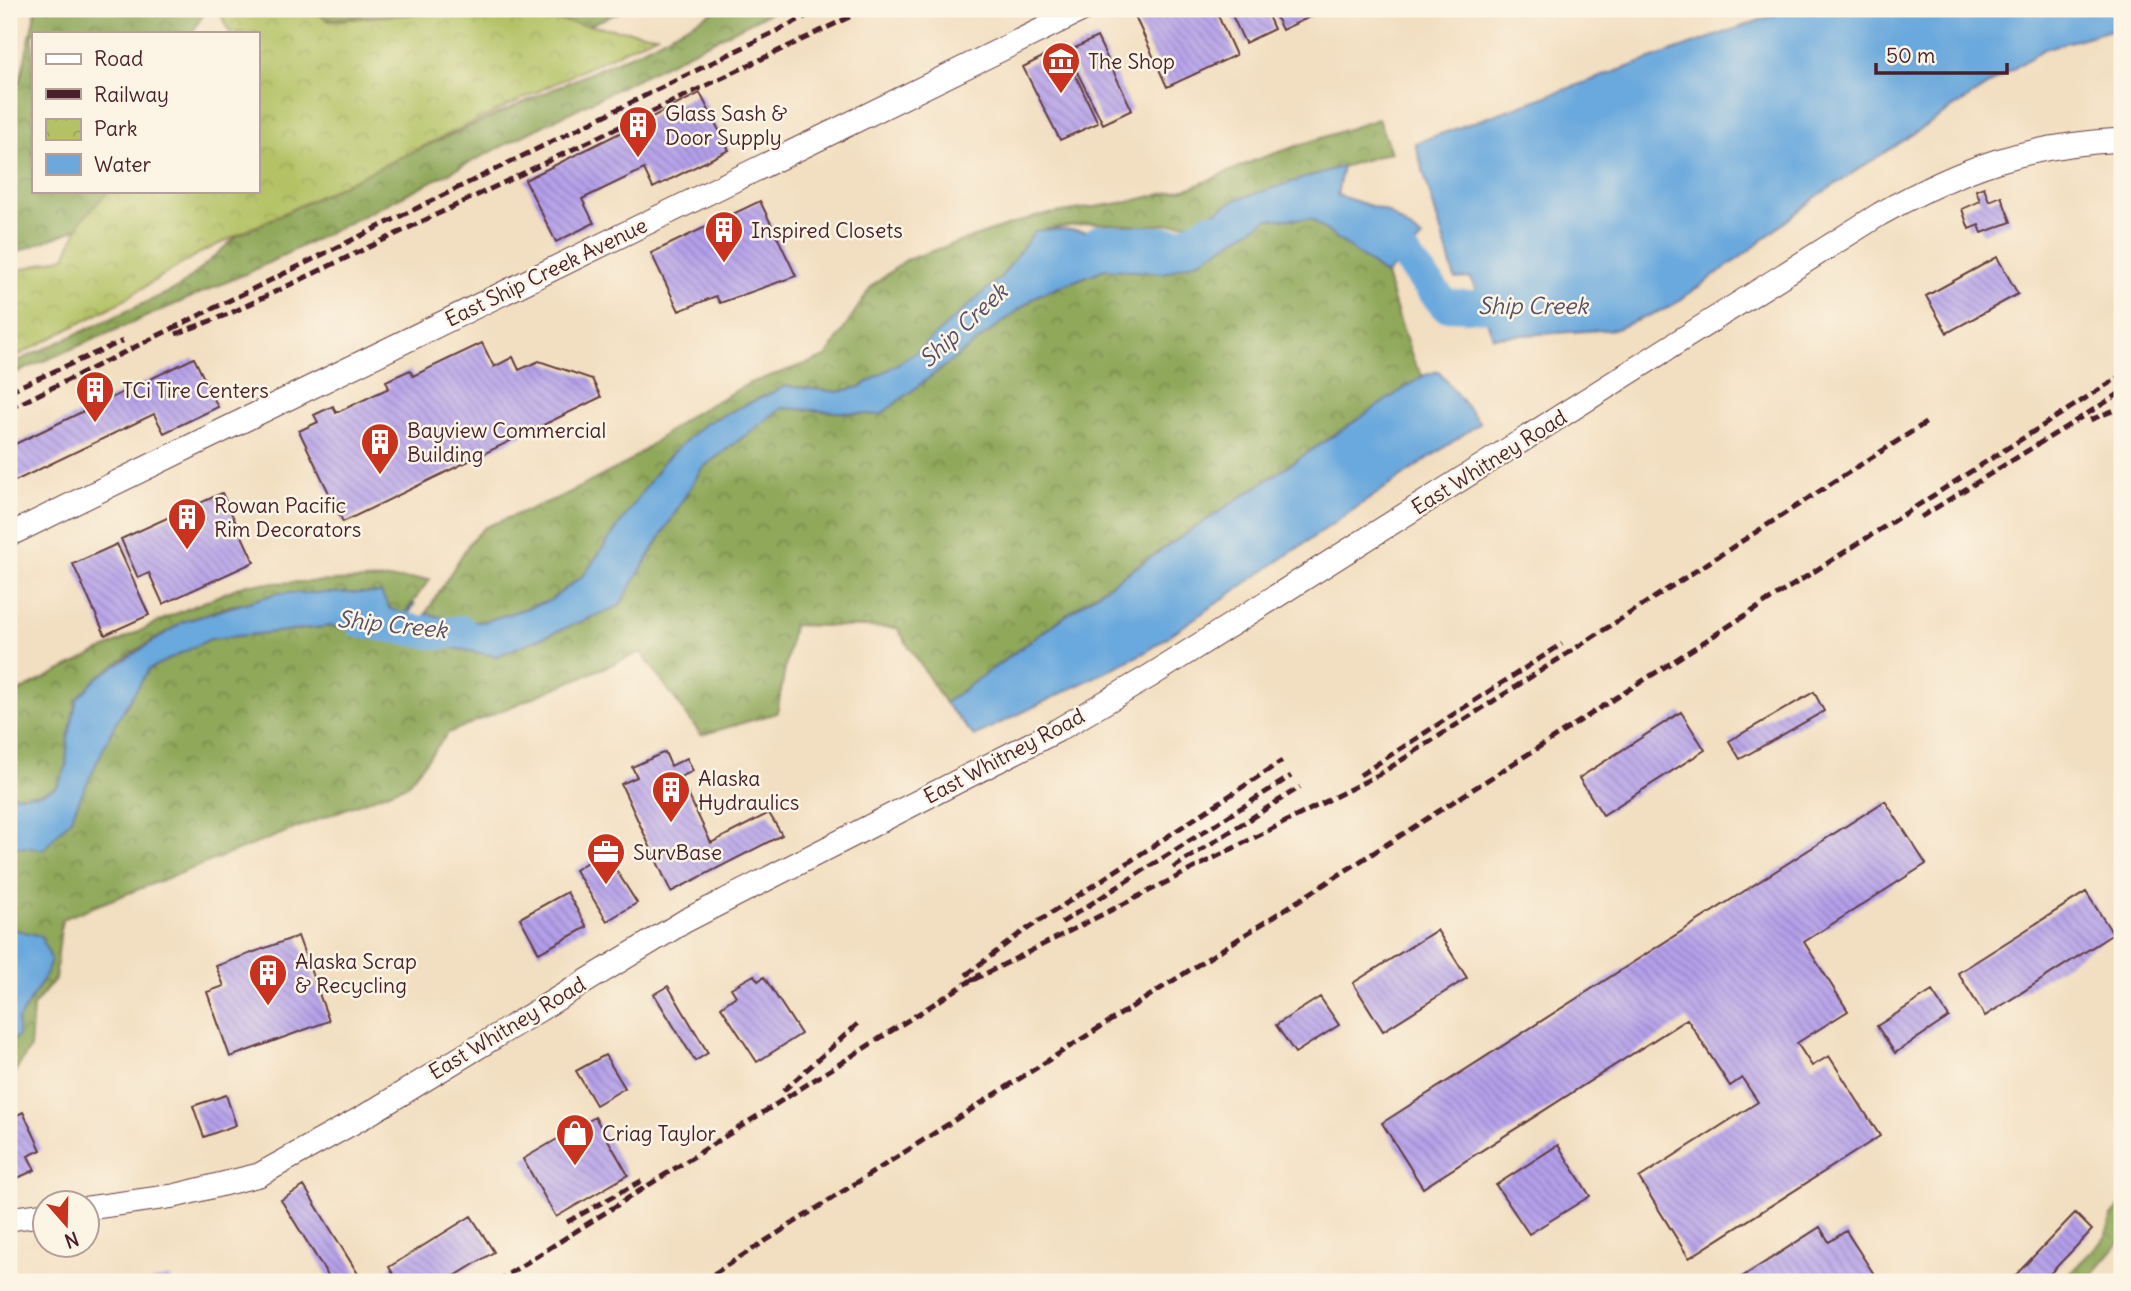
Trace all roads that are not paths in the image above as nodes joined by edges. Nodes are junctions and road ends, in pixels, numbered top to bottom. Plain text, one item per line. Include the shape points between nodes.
1 (1084, 9) edge
2 (2122, 139) edge
3 (9, 536) edge
4 (102, 1206) edge
5 (32, 1216) edge
6 (9, 1219) edge

1 - 3 street, East Ship Creek Avenue
2 - 4 street, East Whitney Road via 2035,149 1989,161 1930,186 1058,730 685,920 366,1116 259,1175 174,1196
5 - 6 street

